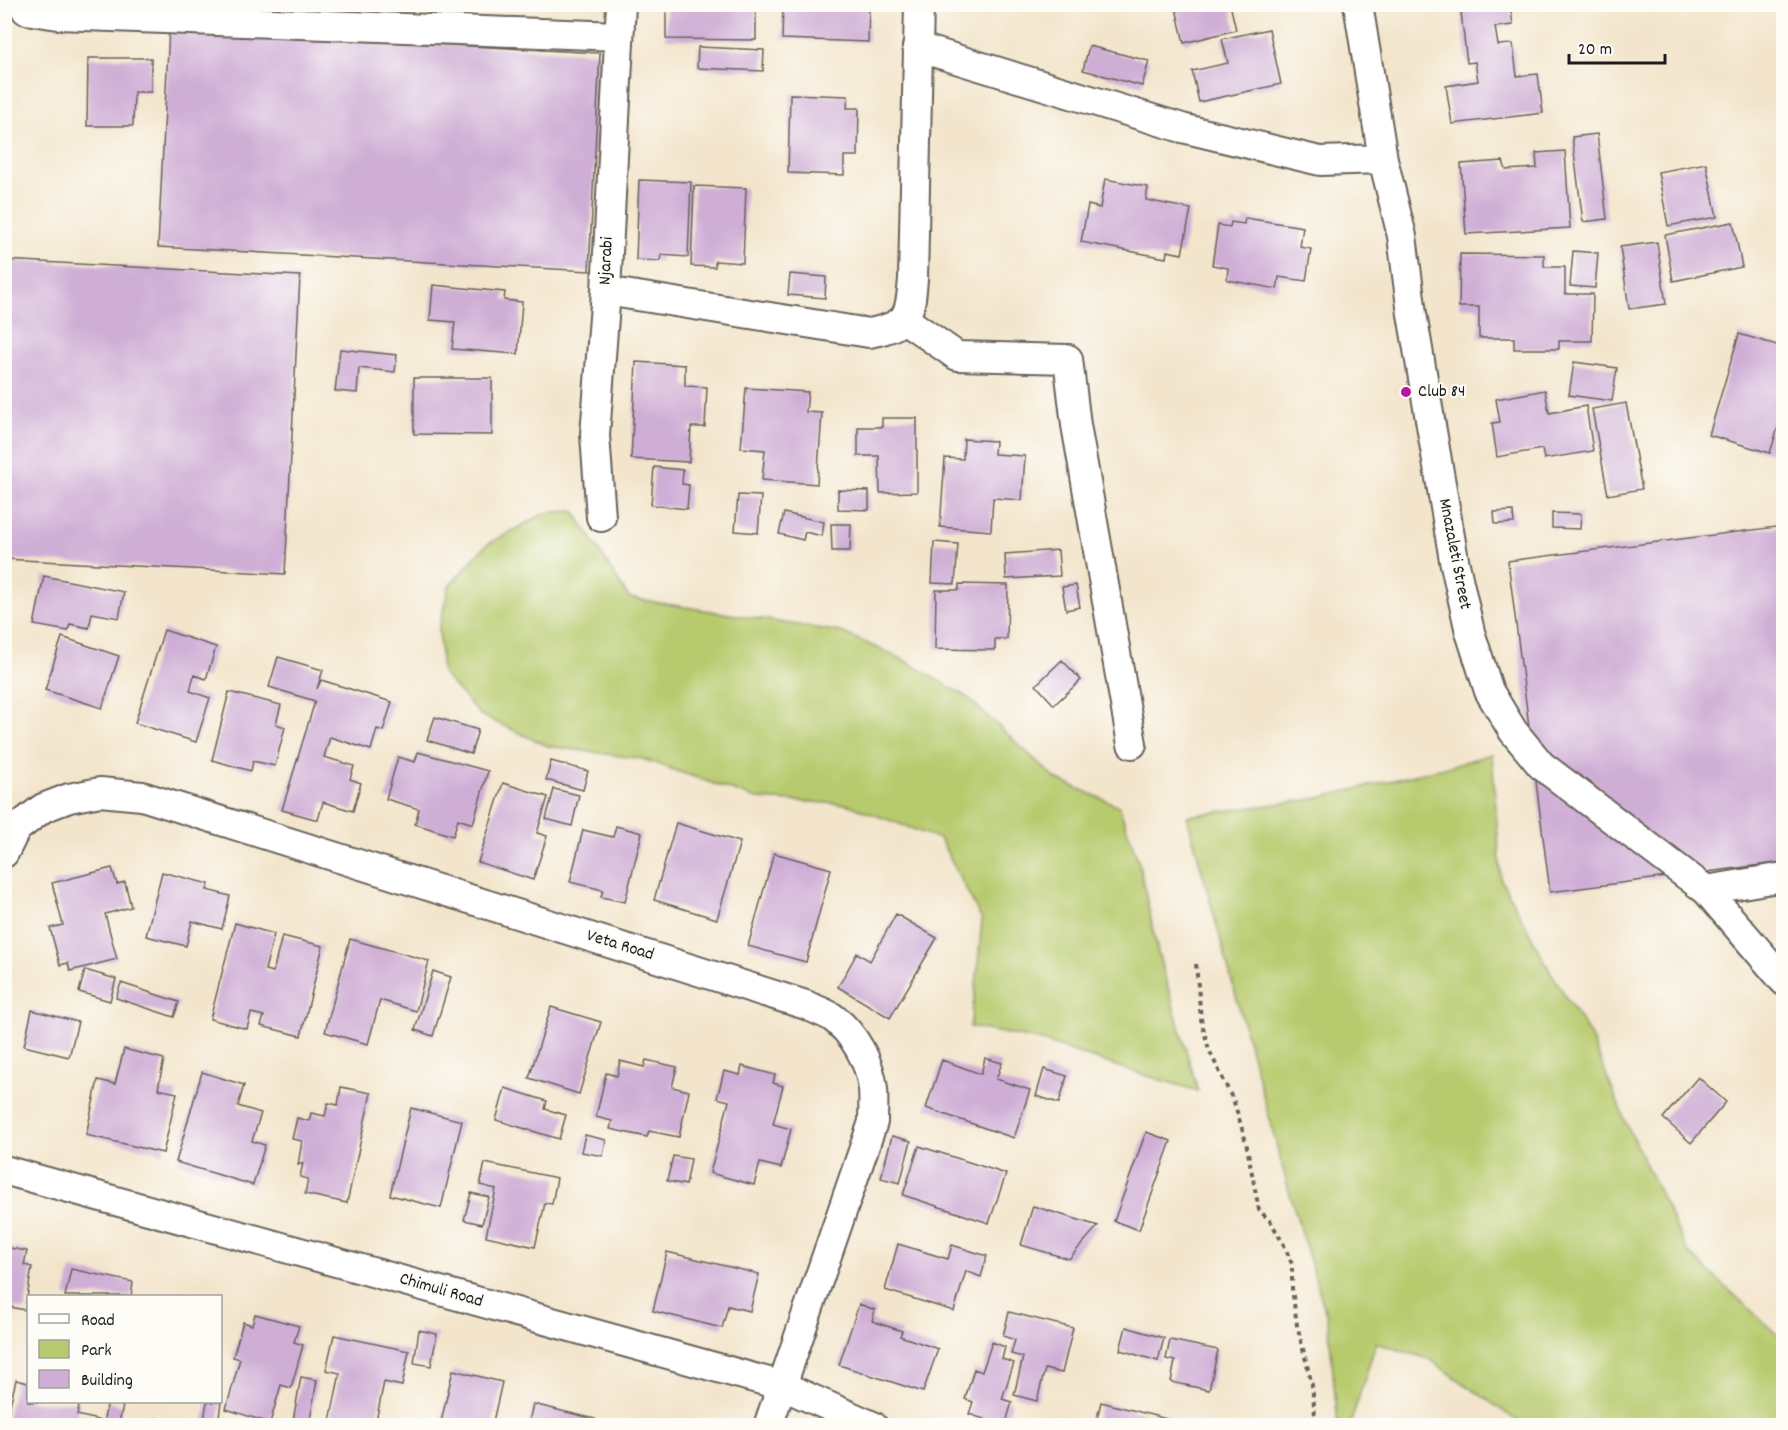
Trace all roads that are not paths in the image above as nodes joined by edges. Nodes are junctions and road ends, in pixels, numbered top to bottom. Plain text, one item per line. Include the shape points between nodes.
1 (25, 4) edge
2 (621, 4) edge
3 (919, 4) edge
4 (1358, 4) edge
5 (619, 36) junction
6 (917, 47) junction
7 (1383, 159) junction
8 (606, 291) junction
9 (904, 320) junction
10 (601, 517) dead end
11 (1132, 744) dead end
12 (4, 853) edge
13 (1784, 877) edge
14 (1706, 890) junction
15 (1784, 981) edge
16 (4, 1170) edge
17 (783, 1386) junction
18 (768, 1425) edge
19 (873, 1425) edge

1 - 5 street via 26,10 58,15
2 - 5 street, Njarabi
3 - 6 street
4 - 7 street, Mnazaleti Street
5 - 8 street, Njarabi
6 - 7 street via 1182,128 1320,161
6 - 9 street via 914,279 911,304
7 - 14 street, Mnazaleti Street via 1401,236 1454,560 1470,633 1489,691 1513,731 1541,765
8 - 9 street via 869,333 889,329
8 - 10 street, Njarabi via 595,435
9 - 11 street via 957,356 1068,359
12 - 17 street, Veta Road via 16,829 43,808 100,792 142,796 806,1005 830,1016 857,1045 866,1064 873,1088 873,1122
13 - 14 street
14 - 15 street, Mnazaleti Street
16 - 17 street, Chimuli Road
17 - 18 street, Veta Road
17 - 19 street, Chimuli Road

